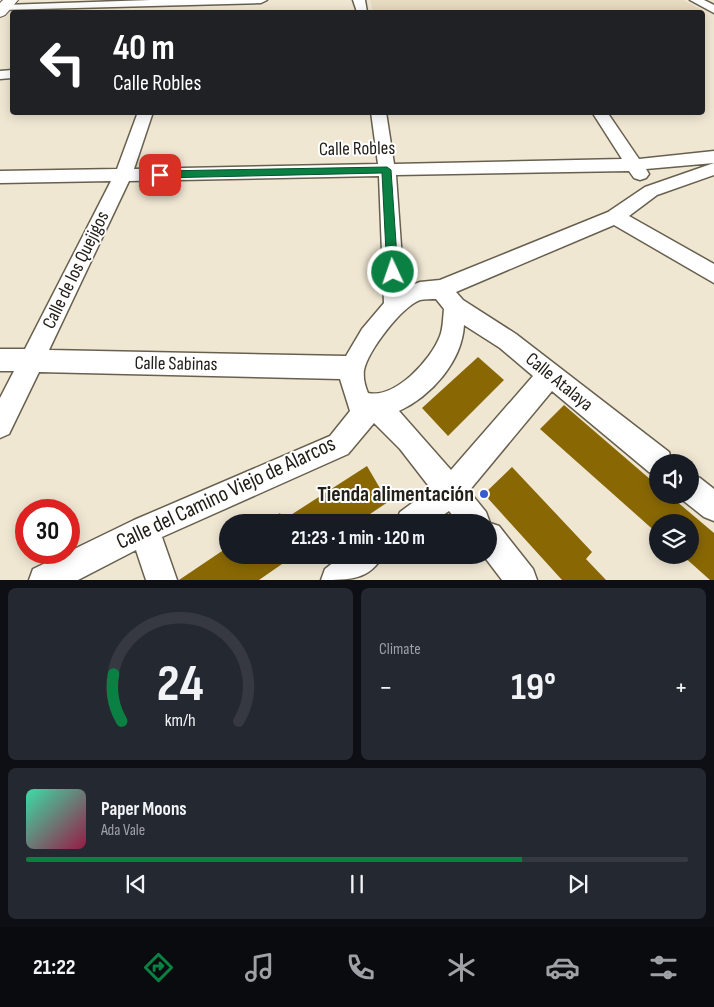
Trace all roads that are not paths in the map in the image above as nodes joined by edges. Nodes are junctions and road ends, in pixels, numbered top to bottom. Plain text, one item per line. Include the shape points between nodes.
1 (261, 0) edge
2 (696, 0) edge
3 (5, 7) edge
4 (184, 7) edge
5 (714, 10) edge
6 (145, 115) edge
7 (378, 115) edge
8 (601, 115) edge
9 (714, 157) edge
10 (633, 165) junction
11 (714, 169) edge
12 (387, 170) junction
13 (123, 175) junction
14 (0, 177) edge
15 (651, 191) junction
16 (615, 217) junction
17 (714, 274) edge
18 (448, 298) junction
19 (395, 307) junction
20 (0, 360) edge
21 (31, 361) junction
22 (352, 368) junction
23 (550, 375) junction
24 (374, 408) junction
25 (0, 425) edge
26 (649, 454) edge
27 (450, 492) junction
28 (699, 495) edge
29 (714, 507) edge
30 (421, 514) edge
31 (469, 514) edge
32 (144, 530) junction
33 (497, 548) edge
34 (356, 564) edge
35 (44, 580) edge
36 (162, 580) edge
37 (336, 580) edge
38 (522, 580) edge

1 - 4 street
2 - 5 street
3 - 4 street
6 - 13 street, Calle de los Quejigos
7 - 12 street
8 - 10 street
9 - 10 street, Calle Robles
10 - 12 street, Calle Robles
10 - 15 street
11 - 15 street
12 - 13 street, Calle Robles
12 - 19 street
13 - 14 street, Calle Robles
13 - 21 street, Calle de los Quejigos
15 - 16 street
16 - 17 street
16 - 18 street
18 - 19 street via 415,293
18 - 23 street, Calle Atalaya
18 - 24 street via 452,338 433,371 406,395
19 - 22 street via 373,331
20 - 21 street, Calle Sabinas
21 - 22 street, Calle Sabinas
21 - 25 street, Calle de los Quejigos
22 - 24 street via 352,387 360,404
23 - 26 street, Calle Atalaya
23 - 27 street
24 - 27 street via 408,440
24 - 32 street, Calle del Camino Viejo de Alarcos via 339,445
27 - 30 street
27 - 31 street
28 - 29 street
32 - 35 street, Calle del Camino Viejo de Alarcos
32 - 36 street
33 - 38 street
34 - 37 street

